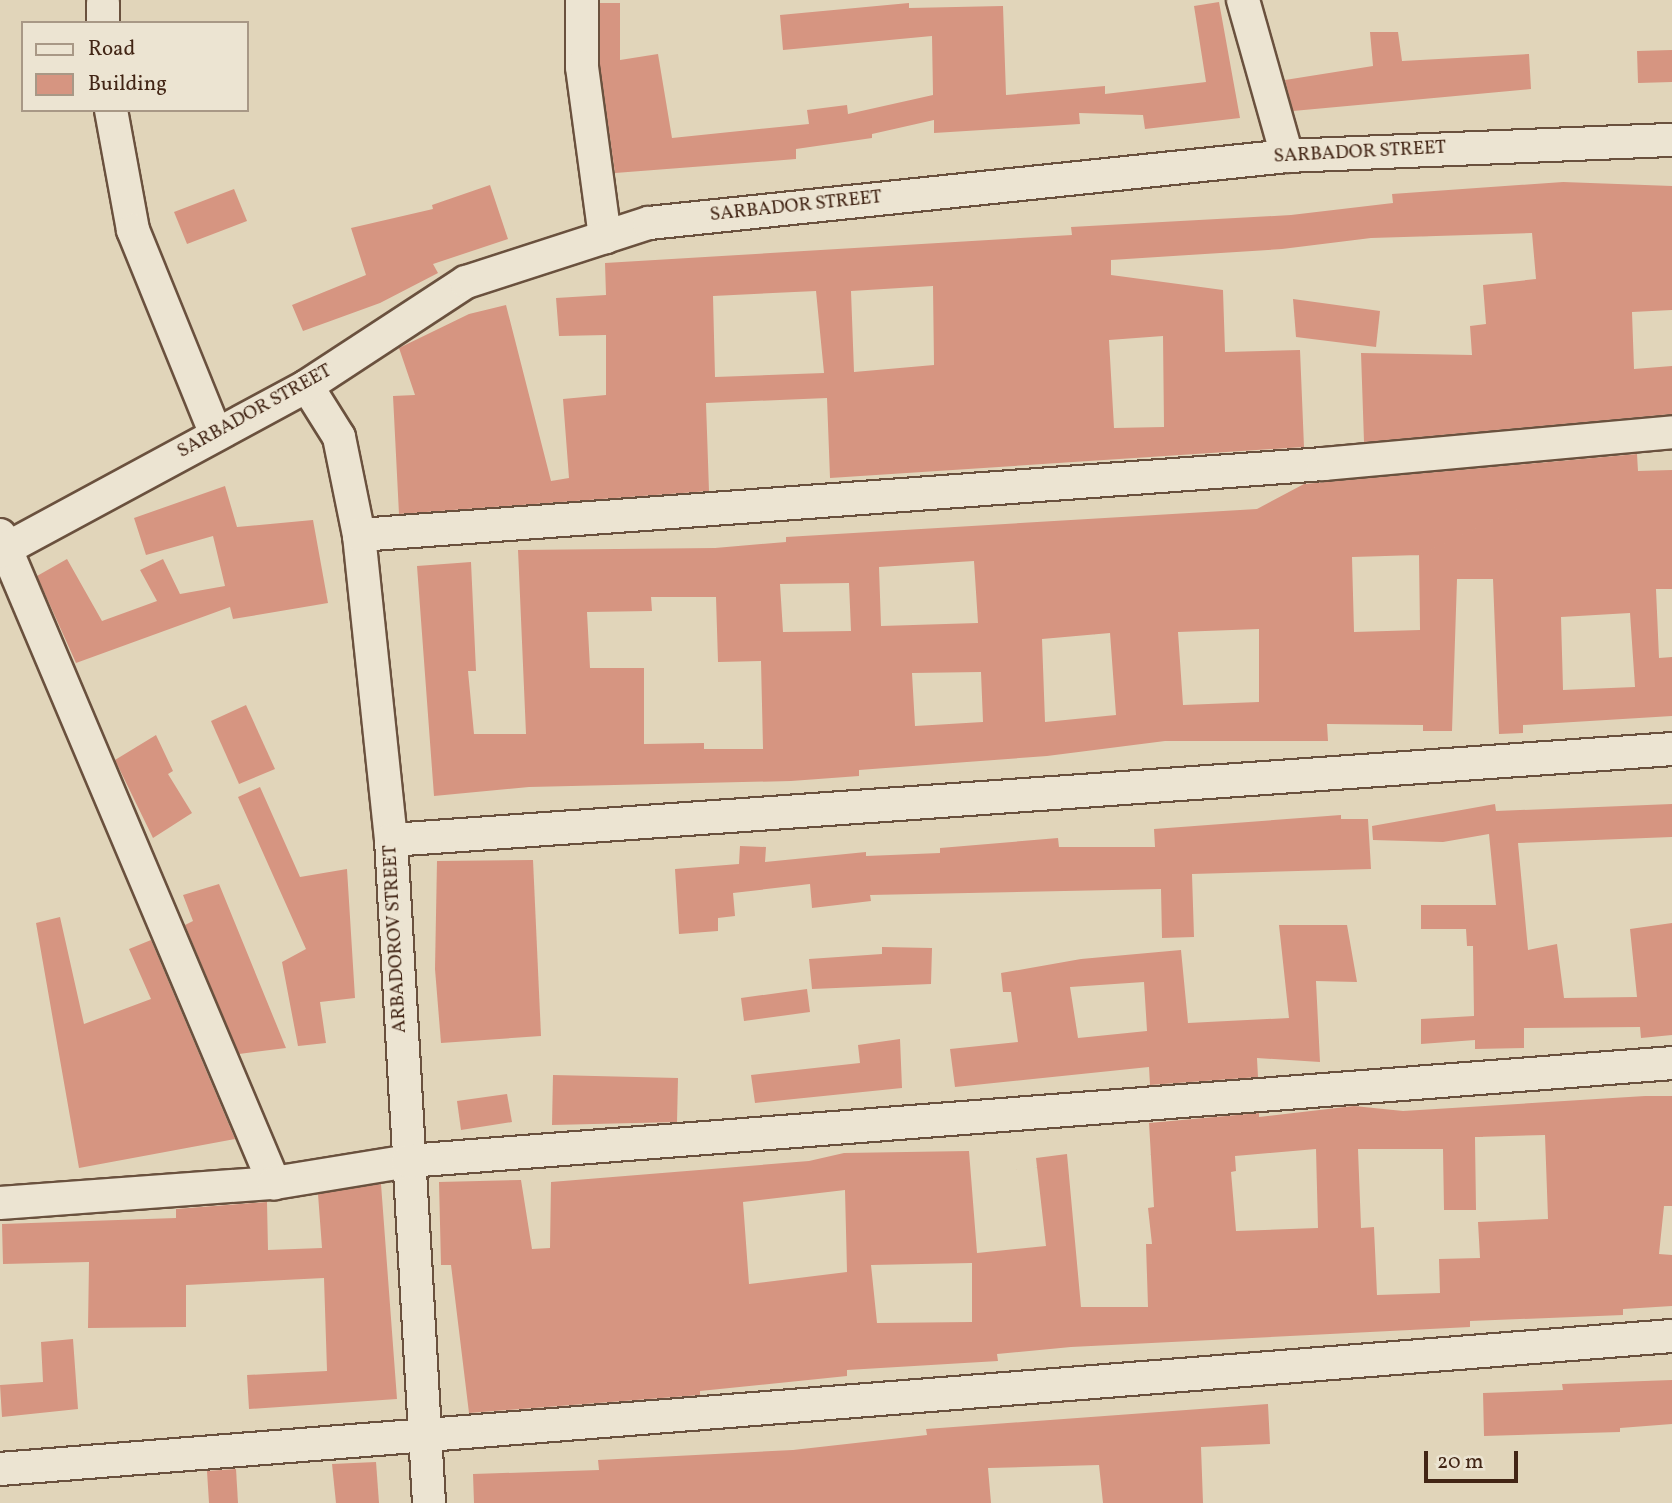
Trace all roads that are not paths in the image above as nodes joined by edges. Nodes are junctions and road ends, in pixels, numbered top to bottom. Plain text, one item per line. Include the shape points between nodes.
1 (582, 0) edge
2 (1243, 0) edge
3 (111, 112) edge
4 (1672, 140) edge
5 (1287, 156) junction
6 (605, 237) junction
7 (307, 386) junction
8 (1672, 432) edge
9 (216, 434) junction
10 (359, 535) junction
11 (2, 545) edge
12 (1672, 749) edge
13 (391, 840) junction
14 (1672, 1063) edge
15 (408, 1161) junction
16 (274, 1183) junction
17 (0, 1203) edge
18 (1672, 1336) edge
19 (423, 1432) junction
20 (0, 1469) edge
21 (429, 1503) edge

1 - 6 street via 582,67
2 - 5 street
3 - 9 street via 133,230
4 - 5 street, SARBADOR STREET
5 - 6 street, SARBADOR STREET via 649,223
6 - 7 street, SARBADOR STREET via 466,282
7 - 9 street, SARBADOR STREET
7 - 10 street, ARBADOROV STREET via 339,437
8 - 10 street via 1323,464
9 - 11 street, SARBADOR STREET
10 - 13 street, ARBADOROV STREET
11 - 16 street
12 - 13 street
13 - 15 street, ARBADOROV STREET
14 - 15 street
15 - 16 street
15 - 19 street, ARBADOROV STREET
16 - 17 street
18 - 19 street
19 - 20 street
19 - 21 street, ARBADOROV STREET

